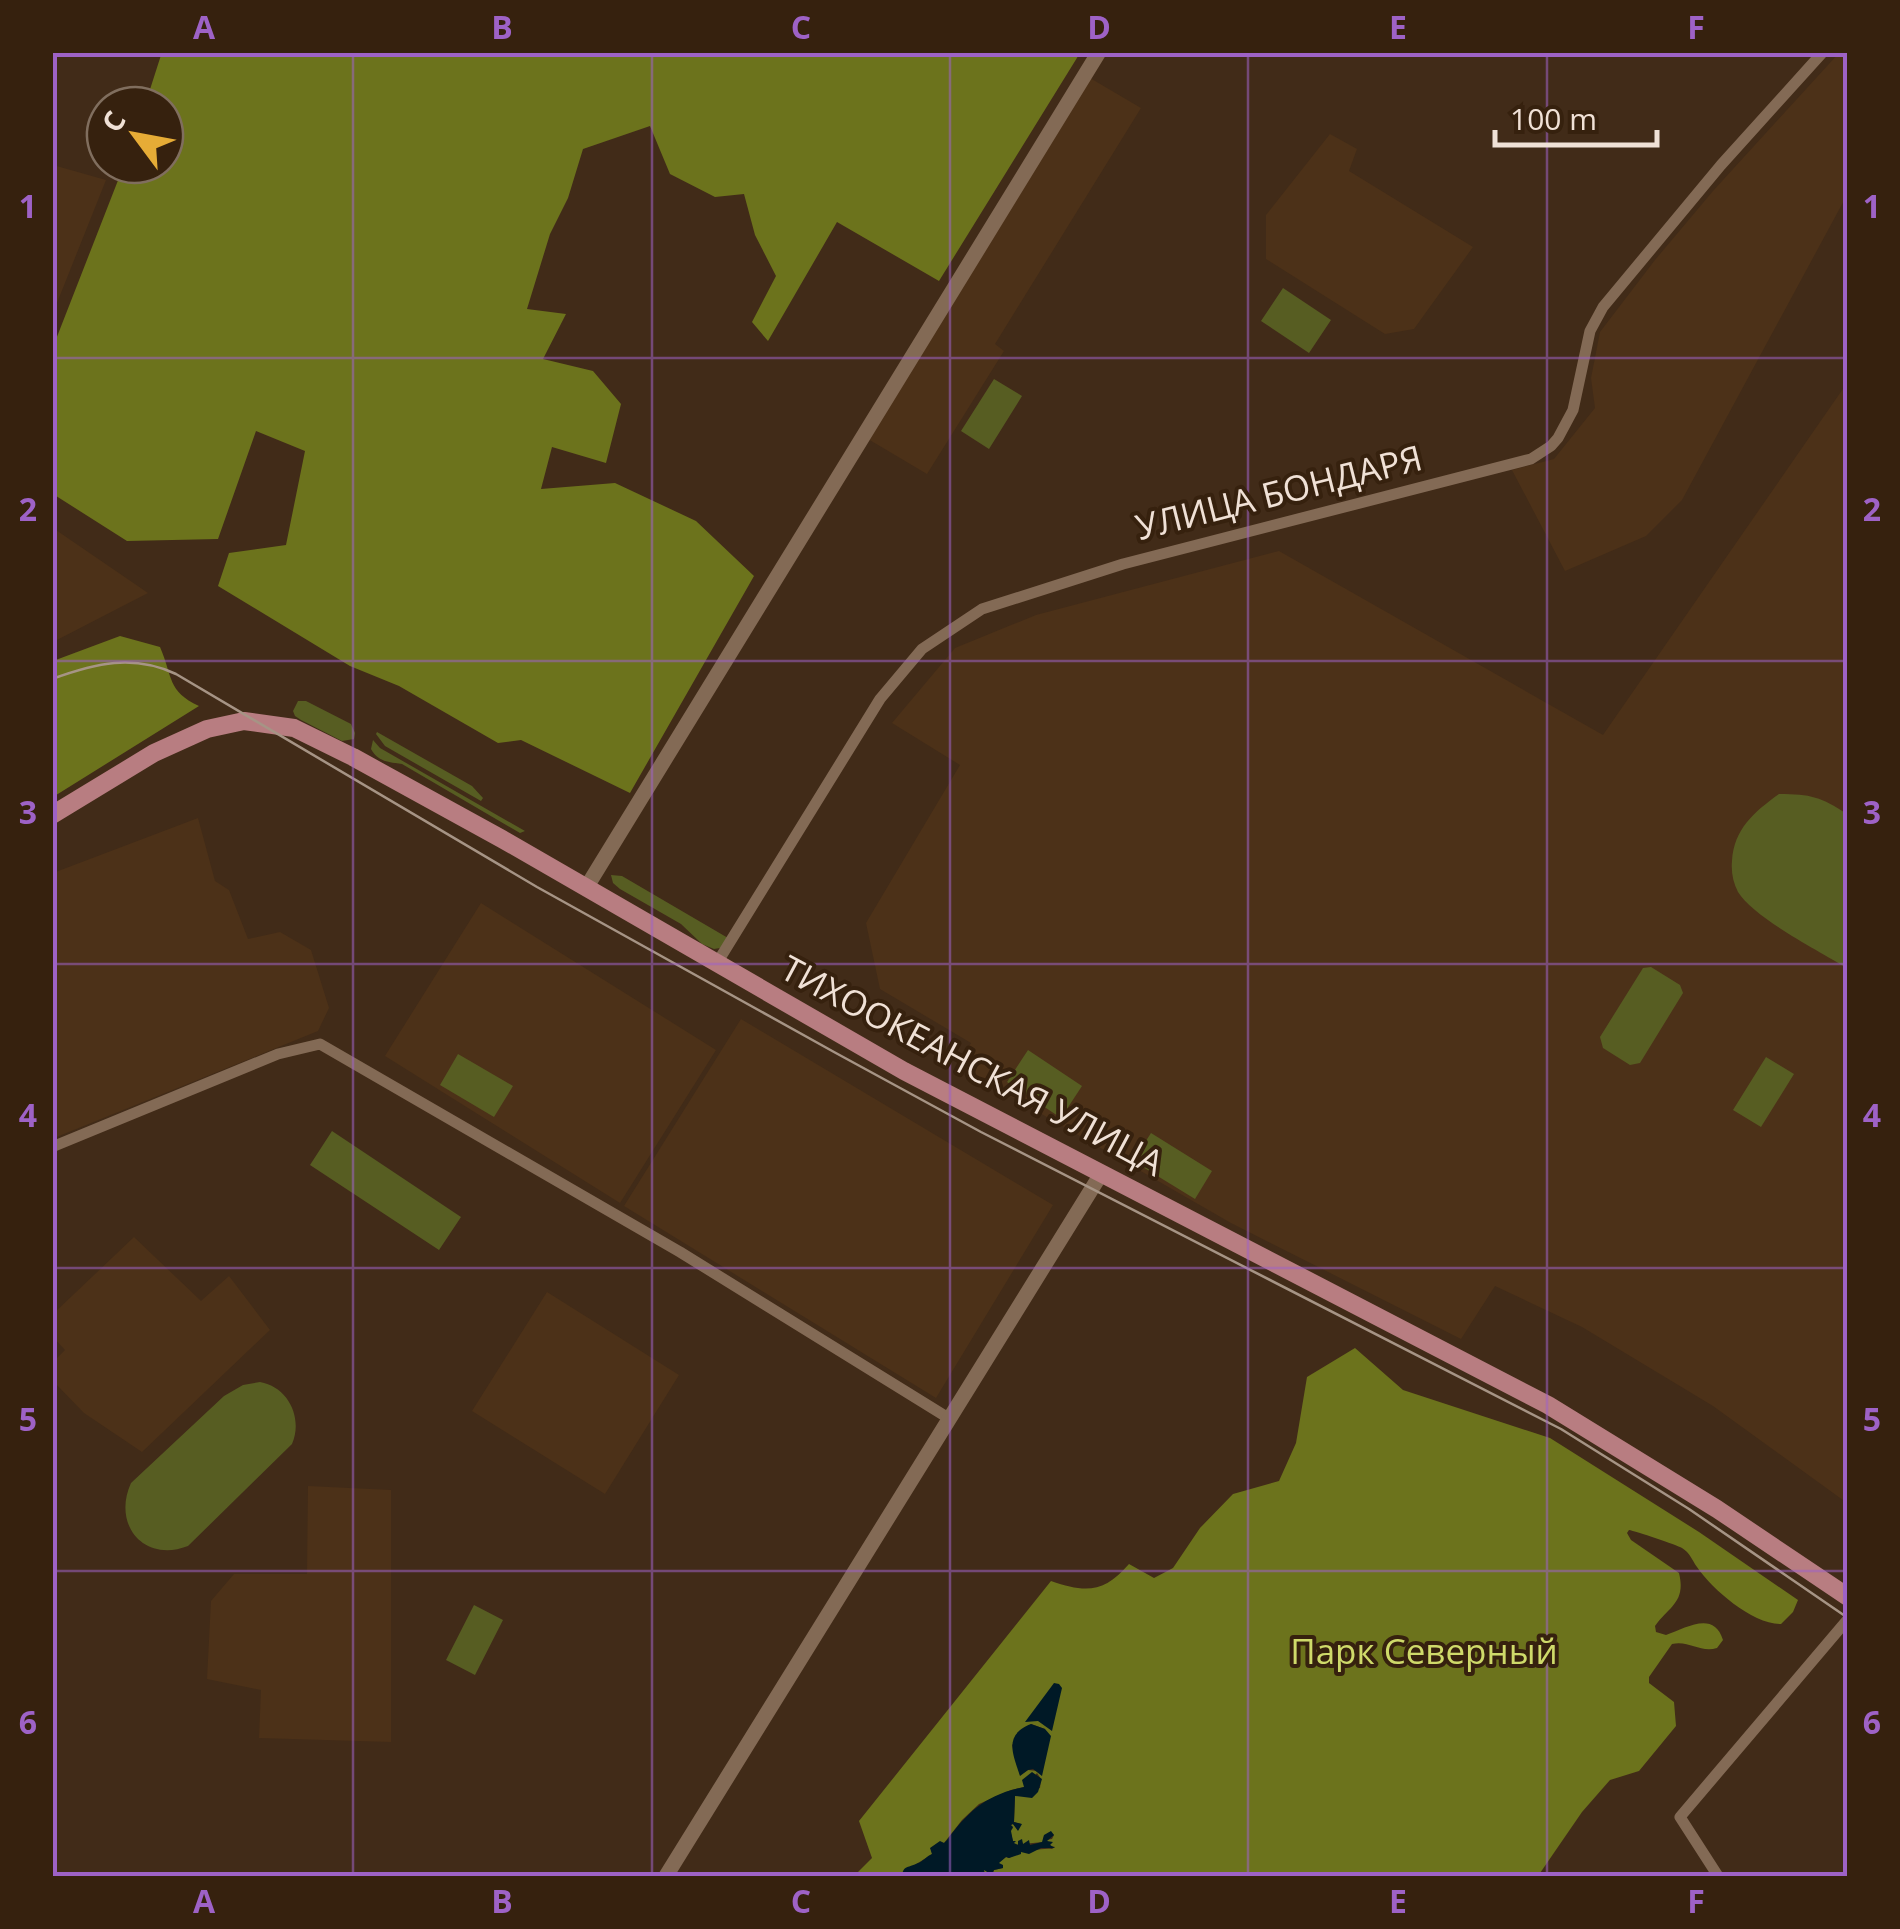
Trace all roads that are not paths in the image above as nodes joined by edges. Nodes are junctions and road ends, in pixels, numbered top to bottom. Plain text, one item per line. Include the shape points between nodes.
1 (1100, 52) edge
2 (1823, 52) edge
3 (52, 815) edge
4 (586, 888) junction
5 (716, 963) junction
6 (52, 1147) edge
7 (1101, 1174) junction
8 (950, 1419) junction
9 (1848, 1597) edge
10 (1848, 1619) edge
11 (666, 1876) edge
12 (1718, 1876) edge

1 - 4 main road
2 - 5 street, УЛИЦА БОНДАРЯ via 1604,308 1586,342 1573,410 1551,446 1488,472 1123,564 982,609 922,648 880,699
3 - 4 main road, ТИХООКЕАНСКАЯ УЛИЦА via 207,729 244,721 280,725 353,758
4 - 5 main road, ТИХООКЕАНСКАЯ УЛИЦА
5 - 7 main road, ТИХООКЕАНСКАЯ УЛИЦА
6 - 8 street via 278,1054 320,1044 680,1252
7 - 8 main road
7 - 9 main road, ТИХООКЕАНСКАЯ УЛИЦА via 1548,1405
8 - 11 main road
10 - 12 street via 1680,1817

